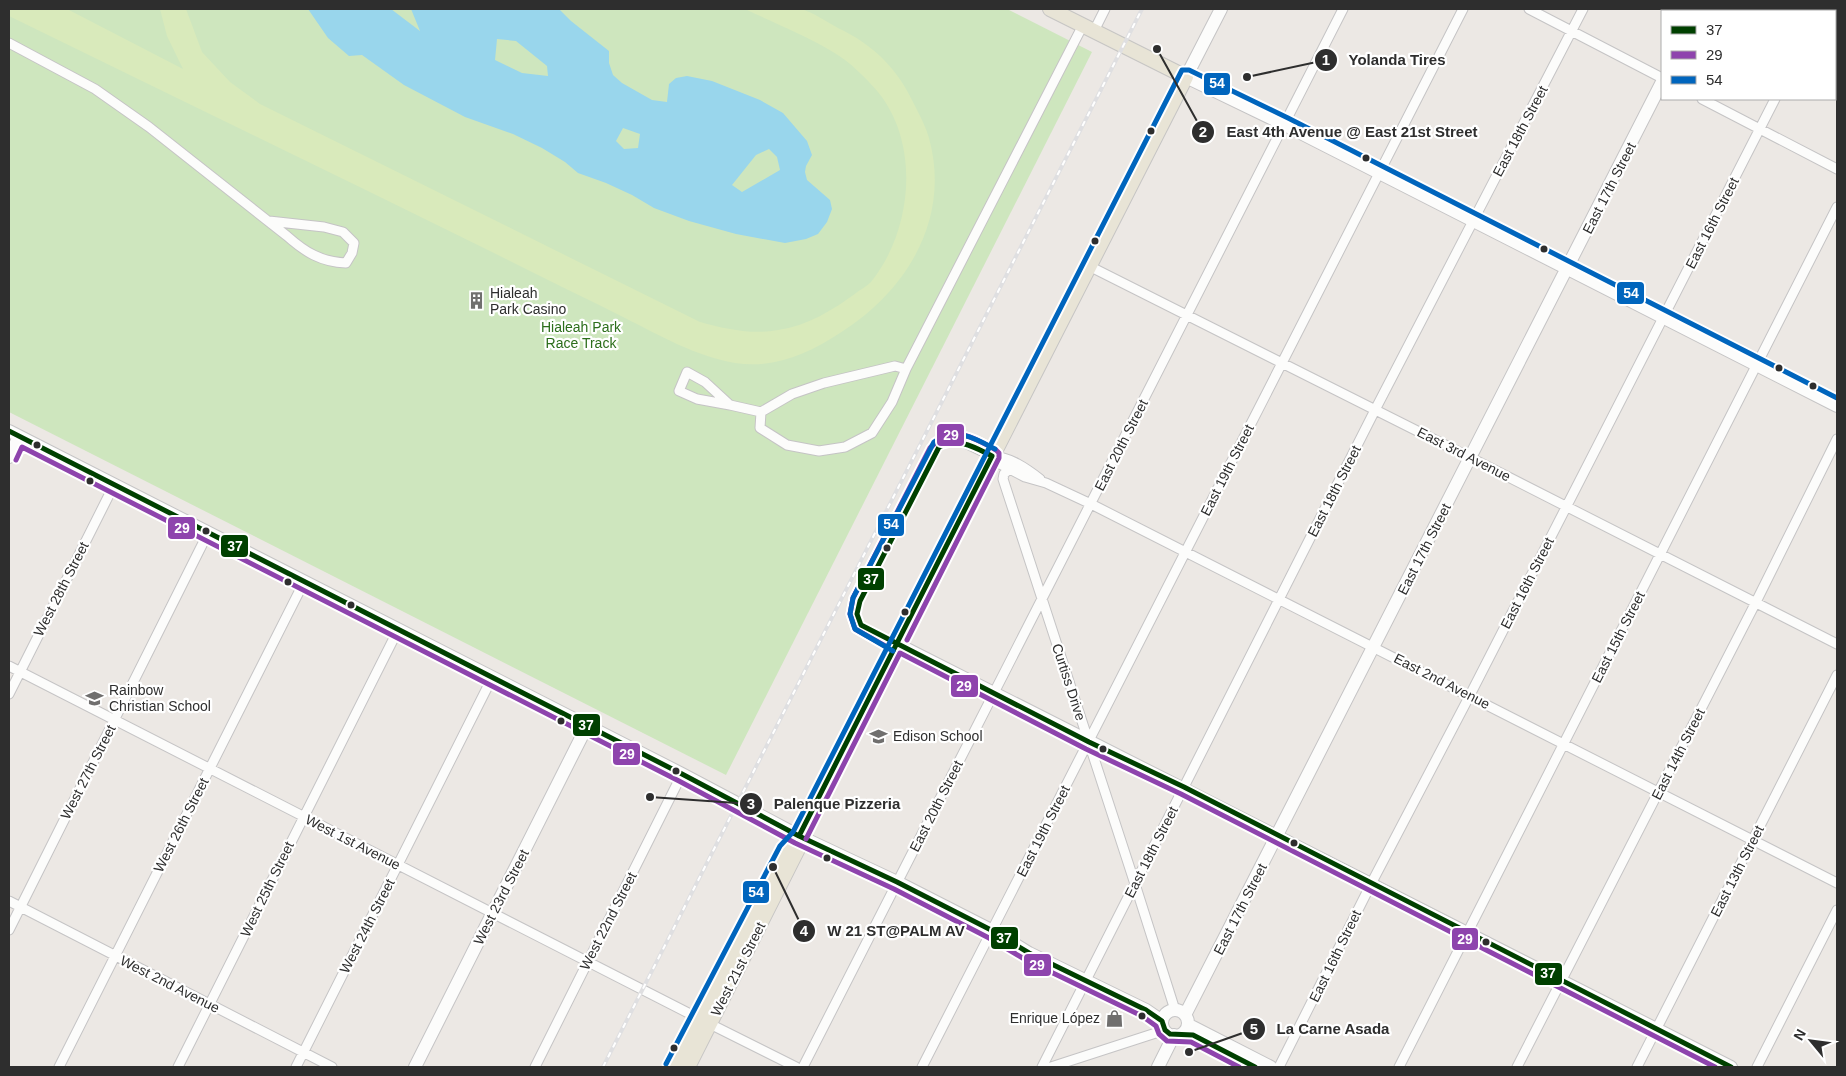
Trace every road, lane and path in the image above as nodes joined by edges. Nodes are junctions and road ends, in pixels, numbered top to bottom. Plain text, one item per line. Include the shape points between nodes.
1 (1050, 9) edge
2 (1105, 9) edge
3 (1221, 9) edge
4 (1343, 9) edge
5 (1462, 9) edge
6 (1529, 9) edge
7 (1583, 9) edge
8 (1089, 28) junction
9 (1572, 31) junction
10 (9, 43) edge
11 (1186, 77) junction
12 (1661, 77) edge
13 (1661, 84) edge
14 (1704, 100) edge
15 (1774, 100) edge
16 (1285, 125) junction
17 (1759, 129) junction
18 (1837, 168) edge
19 (1378, 173) junction
20 (1837, 207) edge
21 (1472, 221) junction
22 (269, 222) junction
23 (1089, 266) junction
24 (1568, 269) junction
25 (1188, 315) junction
26 (1663, 318) junction
27 (1282, 363) junction
28 (1757, 366) junction
29 (906, 369) junction
30 (730, 405) junction
31 (1837, 406) edge
32 (1375, 410) junction
33 (761, 412) junction
34 (14, 434) edge
35 (1837, 438) edge
36 (962, 441) dead end
37 (992, 456) junction
38 (9, 457) edge
39 (1471, 458) junction
40 (1009, 469) junction
41 (1046, 483) junction
42 (114, 485) junction
43 (1090, 504) junction
44 (1566, 506) junction
45 (208, 533) junction
46 (1185, 553) junction
47 (1660, 553) junction
48 (304, 582) junction
49 (1042, 598) junction
50 (1279, 600) junction
51 (1756, 602) junction
52 (398, 630) junction
53 (897, 644) junction
54 (1837, 644) edge
55 (1375, 647) junction
56 (9, 666) edge
57 (20, 672) junction
58 (1837, 676) edge
59 (492, 678) junction
60 (993, 693) junction
61 (9, 694) edge
62 (1470, 695) junction
63 (114, 720) junction
64 (587, 726) junction
65 (1088, 742) junction
66 (1564, 744) junction
67 (209, 769) junction
68 (682, 774) junction
69 (1184, 787) junction
70 (1659, 792) junction
71 (303, 816) junction
72 (799, 836) junction
73 (1277, 836) junction
74 (1753, 840) junction
75 (398, 865) junction
76 (897, 882) junction
77 (1837, 883) edge
78 (1135, 884) junction
79 (1370, 884) junction
80 (9, 901) edge
81 (20, 907) junction
82 (1837, 910) edge
83 (493, 913) junction
84 (9, 930) edge
85 (993, 931) junction
86 (1467, 933) junction
87 (115, 956) junction
88 (588, 962) junction
89 (1086, 978) junction
90 (1562, 982) junction
91 (209, 1004) junction
92 (704, 1021) junction
93 (1175, 1023) junction
94 (1656, 1029) junction
95 (304, 1053) junction
96 (59, 1067) edge
97 (178, 1067) edge
98 (296, 1067) edge
99 (332, 1067) edge
100 (415, 1067) edge
101 (535, 1067) edge
102 (673, 1067) edge
103 (688, 1067) edge
104 (796, 1067) edge
105 (803, 1067) edge
106 (922, 1067) edge
107 (1042, 1067) edge
108 (1051, 1067) edge
109 (1158, 1067) edge
110 (1255, 1067) edge
111 (1270, 1067) edge
112 (1279, 1067) edge
113 (1399, 1067) edge
114 (1517, 1067) edge
115 (1637, 1067) edge
116 (1731, 1067) edge
117 (1757, 1067) edge

1 - 8 main road
2 - 8 street
3 - 11 street
4 - 16 street, East 20th Street
5 - 19 street, East 19th Street
6 - 9 street
7 - 9 street, East 18th Street
8 - 11 main road
8 - 29 street
9 - 12 street
9 - 21 street, East 18th Street
10 - 22 street via 95,89
11 - 16 street
11 - 23 main road, West 21st Street
13 - 24 street, East 17th Street
14 - 17 street
15 - 17 street, East 16th Street
16 - 19 street
16 - 25 street, East 20th Street
17 - 18 street
17 - 26 street, East 16th Street
19 - 21 street
19 - 27 street, East 19th Street
20 - 28 street, East 15th Street
21 - 24 street
21 - 32 street, East 18th Street
22 - 22 street via 303,250 321,258 346,263 352,253 354,243 344,232
23 - 25 street, East 3rd Avenue
23 - 37 main road, West 21st Street
24 - 26 street
24 - 39 street, East 17th Street
25 - 27 street, East 3rd Avenue
25 - 43 street, East 20th Street
26 - 28 street
26 - 44 street, East 16th Street
27 - 32 street, East 3rd Avenue
27 - 46 street, East 19th Street
28 - 31 street
28 - 47 street, East 15th Street
29 - 33 street via 895,366 824,384 792,394
29 - 33 street via 892,402 872,433 845,447 820,451 787,445 760,428
30 - 30 street via 697,399 679,391 687,372
30 - 33 street
32 - 39 street, East 3rd Avenue
32 - 50 street, East 18th Street
34 - 38 street
34 - 42 street
35 - 51 street, East 14th Street
36 - 37 street
37 - 40 street, East 2nd Avenue
37 - 41 street, East 2nd Avenue via 1004,457
37 - 53 main road, West 21st Street
39 - 44 street, East 3rd Avenue
39 - 55 street, East 17th Street
40 - 41 street, East 2nd Avenue
40 - 49 street, Curtiss Drive via 1003,479
41 - 43 street, East 2nd Avenue
42 - 45 street
42 - 57 street, West 28th Street
43 - 46 street, East 2nd Avenue
43 - 49 street, East 20th Street
44 - 47 street, East 3rd Avenue
44 - 62 street, East 16th Street
45 - 48 street
45 - 63 street, West 27th Street
46 - 50 street, East 2nd Avenue
46 - 65 street, East 19th Street
47 - 51 street, East 3rd Avenue
47 - 66 street, East 15th Street
48 - 52 street
48 - 67 street, West 26th Street
49 - 60 street, East 20th Street
49 - 65 street, Curtiss Drive
50 - 55 street, East 2nd Avenue
50 - 69 street, East 18th Street
51 - 54 street, East 3rd Avenue
51 - 70 street, East 14th Street
52 - 59 street
52 - 71 street, West 25th Street
53 - 60 street
53 - 72 main road, West 21st Street
55 - 62 street, East 2nd Avenue
55 - 73 street, East 17th Street
56 - 57 street, West 1st Avenue
57 - 61 street, West 28th Street
57 - 63 street, West 1st Avenue
58 - 74 street, East 13th Street
59 - 64 street
59 - 75 street, West 24th Street
60 - 65 street
60 - 76 street, East 20th Street
62 - 66 street, East 2nd Avenue
62 - 79 street, East 16th Street
63 - 67 street, West 1st Avenue
63 - 81 street, West 27th Street
64 - 68 street
64 - 83 street, West 23rd Street
65 - 69 street
65 - 78 street, Curtiss Drive
65 - 85 street, East 19th Street
66 - 70 street, East 2nd Avenue
66 - 86 street, East 15th Street
67 - 71 street, West 1st Avenue
67 - 87 street, West 26th Street
68 - 72 street
68 - 88 street, West 22nd Street
69 - 73 street
69 - 78 street, East 18th Street
70 - 74 street, East 2nd Avenue
70 - 90 street, East 14th Street
71 - 75 street, West 1st Avenue
71 - 91 street, West 25th Street
72 - 76 street
72 - 92 main road, West 21st Street via 787,850
73 - 79 street
73 - 93 street, East 17th Street
74 - 77 street, East 2nd Avenue
74 - 94 street, East 13th Street
75 - 83 street, West 1st Avenue
75 - 95 street, West 24th Street
76 - 85 street
76 - 105 street, East 20th Street
78 - 89 street, East 18th Street
78 - 93 street, Curtiss Drive
79 - 86 street
79 - 112 street, East 16th Street
80 - 81 street, West 2nd Avenue
81 - 84 street, West 27th Street
81 - 87 street, West 2nd Avenue
82 - 117 street
83 - 88 street, West 1st Avenue
83 - 100 street, West 23rd Street
85 - 89 street via 1020,946 1032,946
85 - 106 street, East 19th Street
86 - 90 street
86 - 113 street, East 15th Street
87 - 91 street, West 2nd Avenue
87 - 96 street, West 26th Street
88 - 92 street, West 1st Avenue
88 - 101 street, West 22nd Street
89 - 93 street
89 - 107 street, East 18th Street
90 - 94 street
90 - 114 street, East 14th Street
91 - 95 street, West 2nd Avenue
91 - 97 street, West 25th Street
92 - 102 main road, West 21st Street
92 - 103 main road, West 21st Street
92 - 104 street, West 1st Avenue
93 - 108 street
93 - 109 street, East 17th Street
93 - 110 street
93 - 111 street
94 - 115 street, East 13th Street
94 - 116 street
95 - 98 street, West 24th Street
95 - 99 street, West 2nd Avenue

